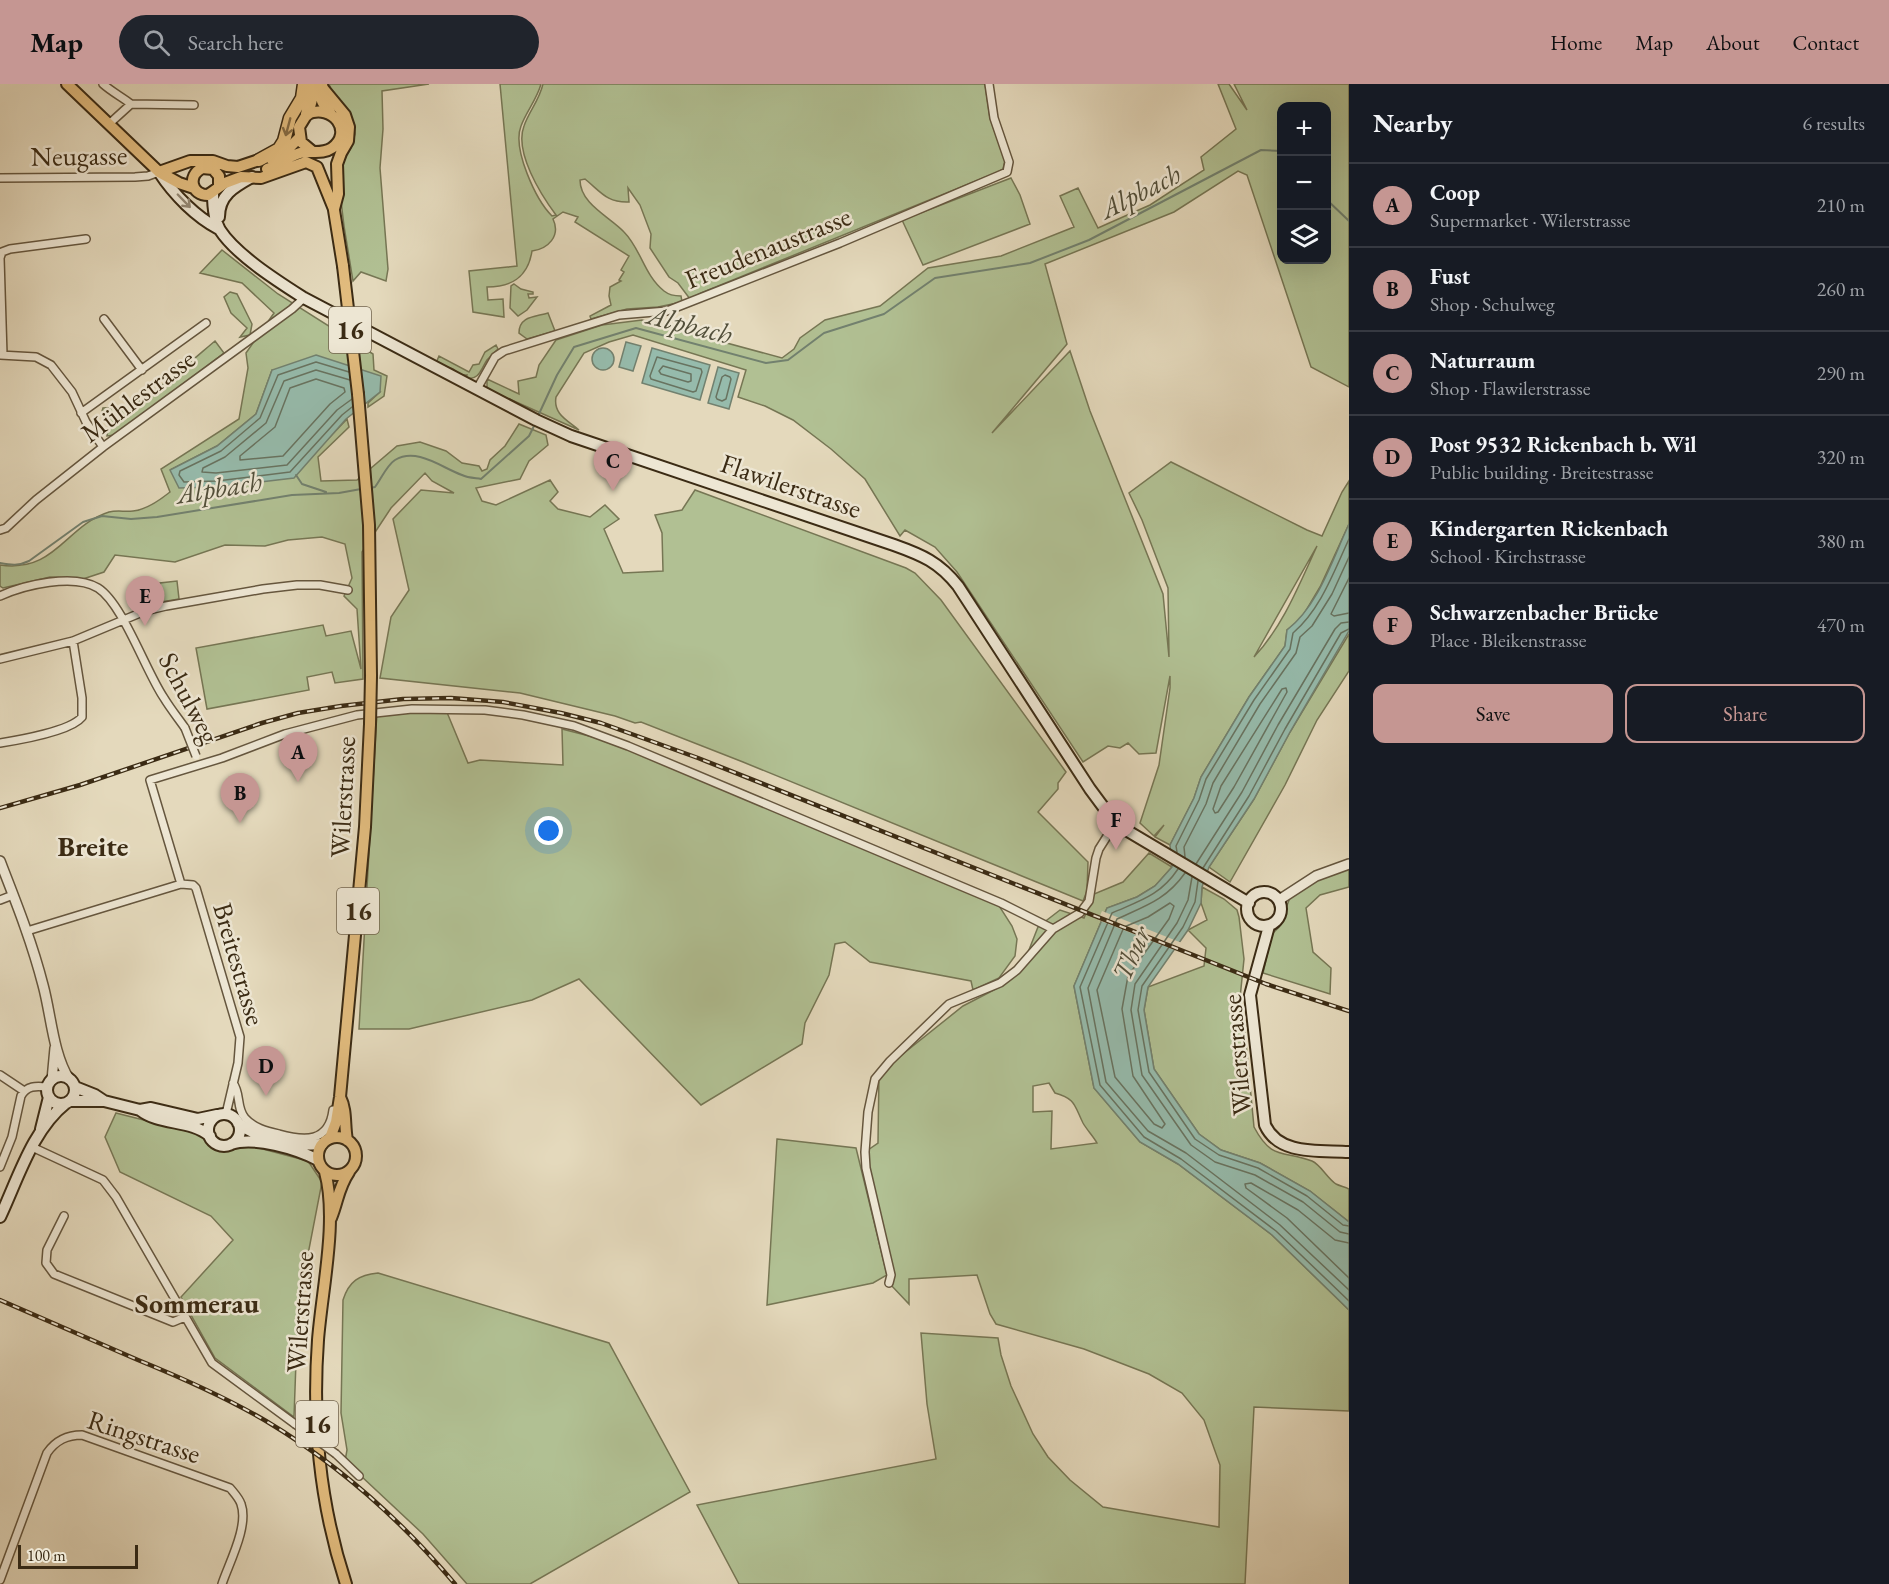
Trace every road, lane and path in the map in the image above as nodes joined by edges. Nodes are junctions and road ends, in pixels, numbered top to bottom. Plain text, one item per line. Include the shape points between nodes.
1 (67, 84) edge
2 (103, 84) edge
3 (304, 84) edge
4 (989, 84) edge
5 (320, 86) edge
6 (131, 104) junction
7 (194, 105) dead end
8 (329, 112) junction
9 (308, 114) junction
10 (109, 124) junction
11 (299, 138) junction
12 (334, 146) junction
13 (316, 152) junction
14 (259, 160) joint
15 (159, 172) junction
16 (217, 172) junction
17 (194, 174) junction
18 (252, 177) junction
19 (0, 178) edge
20 (171, 178) junction
21 (194, 188) junction
22 (212, 192) junction
23 (332, 195) junction
24 (334, 209) junction
25 (216, 228) junction
26 (86, 239) dead end
27 (304, 298) junction
28 (104, 319) dead end
29 (206, 323) dead end
30 (2, 355) edge
31 (142, 370) junction
32 (477, 389) junction
33 (81, 413) junction
34 (103, 447) junction
35 (0, 530) edge
36 (348, 590) dead end
37 (0, 596) edge
38 (122, 620) junction
39 (73, 641) junction
40 (0, 659) edge
41 (0, 743) edge
42 (200, 765) junction
43 (1116, 822) junction
44 (0, 861) edge
45 (1349, 864) edge
46 (181, 884) junction
47 (13, 895) junction
48 (0, 900) edge
49 (1279, 900) junction
50 (1249, 903) junction
51 (1256, 925) junction
52 (1269, 926) junction
53 (1053, 929) junction
54 (27, 931) junction
55 (1259, 960) junction
56 (55, 1040) junction
57 (0, 1075) edge
58 (72, 1083) junction
59 (233, 1083) junction
60 (50, 1088) junction
61 (24, 1091) junction
62 (340, 1097) junction
63 (104, 1101) junction
64 (68, 1102) junction
65 (140, 1110) junction
66 (222, 1115) junction
67 (238, 1123) junction
68 (39, 1134) junction
69 (210, 1136) junction
70 (347, 1140) junction
71 (326, 1141) junction
72 (231, 1144) junction
73 (32, 1147) junction
74 (1349, 1152) edge
75 (318, 1160) junction
76 (0, 1167) edge
77 (349, 1171) junction
78 (325, 1172) junction
79 (64, 1216) dead end
80 (0, 1217) edge
81 (329, 1221) junction
82 (889, 1283) dead end
83 (185, 1317) junction
84 (359, 1476) dead end
85 (0, 1580) edge
86 (222, 1584) edge
87 (346, 1584) edge

1 - 10 main road
2 - 6 street
3 -> 14 highway via 284,141 279,149
4 - 32 street, Freudenaustrasse via 994,118 1010,162 1007,172 999,177 667,311 619,315 504,351 495,357
5 - 8 highway
5 - 9 highway via 312,96
5 - 24 main road via 345,115 349,127 348,141 337,164
6 - 7 street
6 - 10 street
8 - 9 main road
8 - 12 main road, 16 via 340,131
9 - 11 main road via 299,127
10 - 15 main road
11 - 13 main road, 16
11 - 16 main road via 276,158 256,167 234,174
12 - 13 main road
12 - 23 main road, 16
13 - 18 main road via 296,154
13 - 23 main road, 16
14 - 15 main road via 238,167 190,160
15 - 19 street, Neugasse via 135,177
15 - 20 main road
15 -> 25 main road via 193,211
16 - 17 main road via 202,168
16 - 22 main road via 220,179
17 - 20 main road
17 - 21 main road
18 - 22 main road via 241,177
18 - 24 main road via 261,178 300,162 311,163 317,167
18 - 25 main road via 222,199
20 - 21 main road
21 - 22 main road
22 - 25 main road, Flawilerstrasse
23 - 24 main road, 16
24 - 62 main road, Wilerstrasse / 16, bridge via 364,462 371,675 364,838
25 - 27 main road, Flawilerstrasse via 268,274
26 - 30 street via 2,252
27 - 32 main road, Flawilerstrasse
27 - 34 street, Mühlestrasse
28 - 31 street
29 - 31 street
30 - 33 street via 36,357 51,364 72,392
31 - 33 street
32 - 43 main road, Flawilerstrasse via 571,436 931,560 958,586 1090,789
33 - 34 street
34 - 35 street, Mühlestrasse
36 - 38 street via 320,585 279,587 166,606
37 - 38 street, Schulweg via 51,582 91,585 101,590
38 - 39 street
38 - 42 street, Schulweg, bridge via 164,698 185,728
39 - 40 street
39 - 41 street via 82,717 52,731
42 - 46 street via 150,780
42 - 53 street via 322,723 377,711 485,710 551,720 628,746 986,896
43 - 50 main road, Flawilerstrasse
43 - 53 street via 1096,858 1089,901 1080,913
44 - 47 street
45 - 49 street via 1316,876
46 - 54 street, Breitestrasse
46 - 59 street, Breitestrasse via 196,888 237,1024 240,1051
47 - 48 street
47 - 54 street
49 - 50 main road via 1264,891 1255,894
49 - 52 main road, Wilerstrasse via 1279,915
50 - 51 main road, Wilerstrasse
51 - 52 main road
51 - 55 main road, Wilerstrasse
52 - 55 main road, Wilerstrasse
53 - 82 street via 1017,970 1000,983 950,1004 875,1079 867,1123 866,1168 891,1275
54 - 56 street via 45,989
55 - 74 main road, Wilerstrasse via 1250,995 1267,1131 1287,1146
56 - 58 street
56 - 60 street
57 - 61 street
58 - 60 main road via 61,1076
58 - 63 main road
58 - 64 main road via 74,1094
59 - 62 street, Breitestrasse via 243,1117 262,1130 294,1138 311,1138 324,1131
59 - 66 street, Breitestrasse
60 - 61 street via 34,1086
60 - 64 main road via 58,1104
60 - 68 main road
61 - 76 street
62 - 70 main road, Wilerstrasse / 16 via 345,1107
62 - 71 main road, Wilerstrasse / 16 via 336,1122
63 - 64 main road
63 - 65 main road
64 - 68 main road
65 - 66 main road via 151,1108 198,1119
65 - 69 main road via 147,1116 202,1130
66 - 67 main road via 235,1118
66 - 69 main road via 210,1123
67 - 71 main road via 249,1132 308,1145
67 - 72 main road via 240,1134
68 - 73 main road
69 - 72 main road via 218,1144
70 - 71 main road
70 - 77 main road via 356,1155
71 - 75 main road
72 - 75 main road via 254,1142
73 - 80 main road
73 - 83 street via 104,1180
75 - 78 main road
77 - 78 main road via 337,1176
77 - 81 main road, Wilerstrasse / 16 via 340,1185
78 - 81 main road, Wilerstrasse / 16
79 - 83 street via 47,1251 46,1263 54,1274 173,1322
81 - 87 main road, Wilerstrasse / 16 via 316,1414 331,1528
83 - 84 street, bridge via 212,1363 336,1454
85 - 86 street, Ringstrasse via 47,1452 61,1439 82,1435 230,1488 242,1506 243,1519

